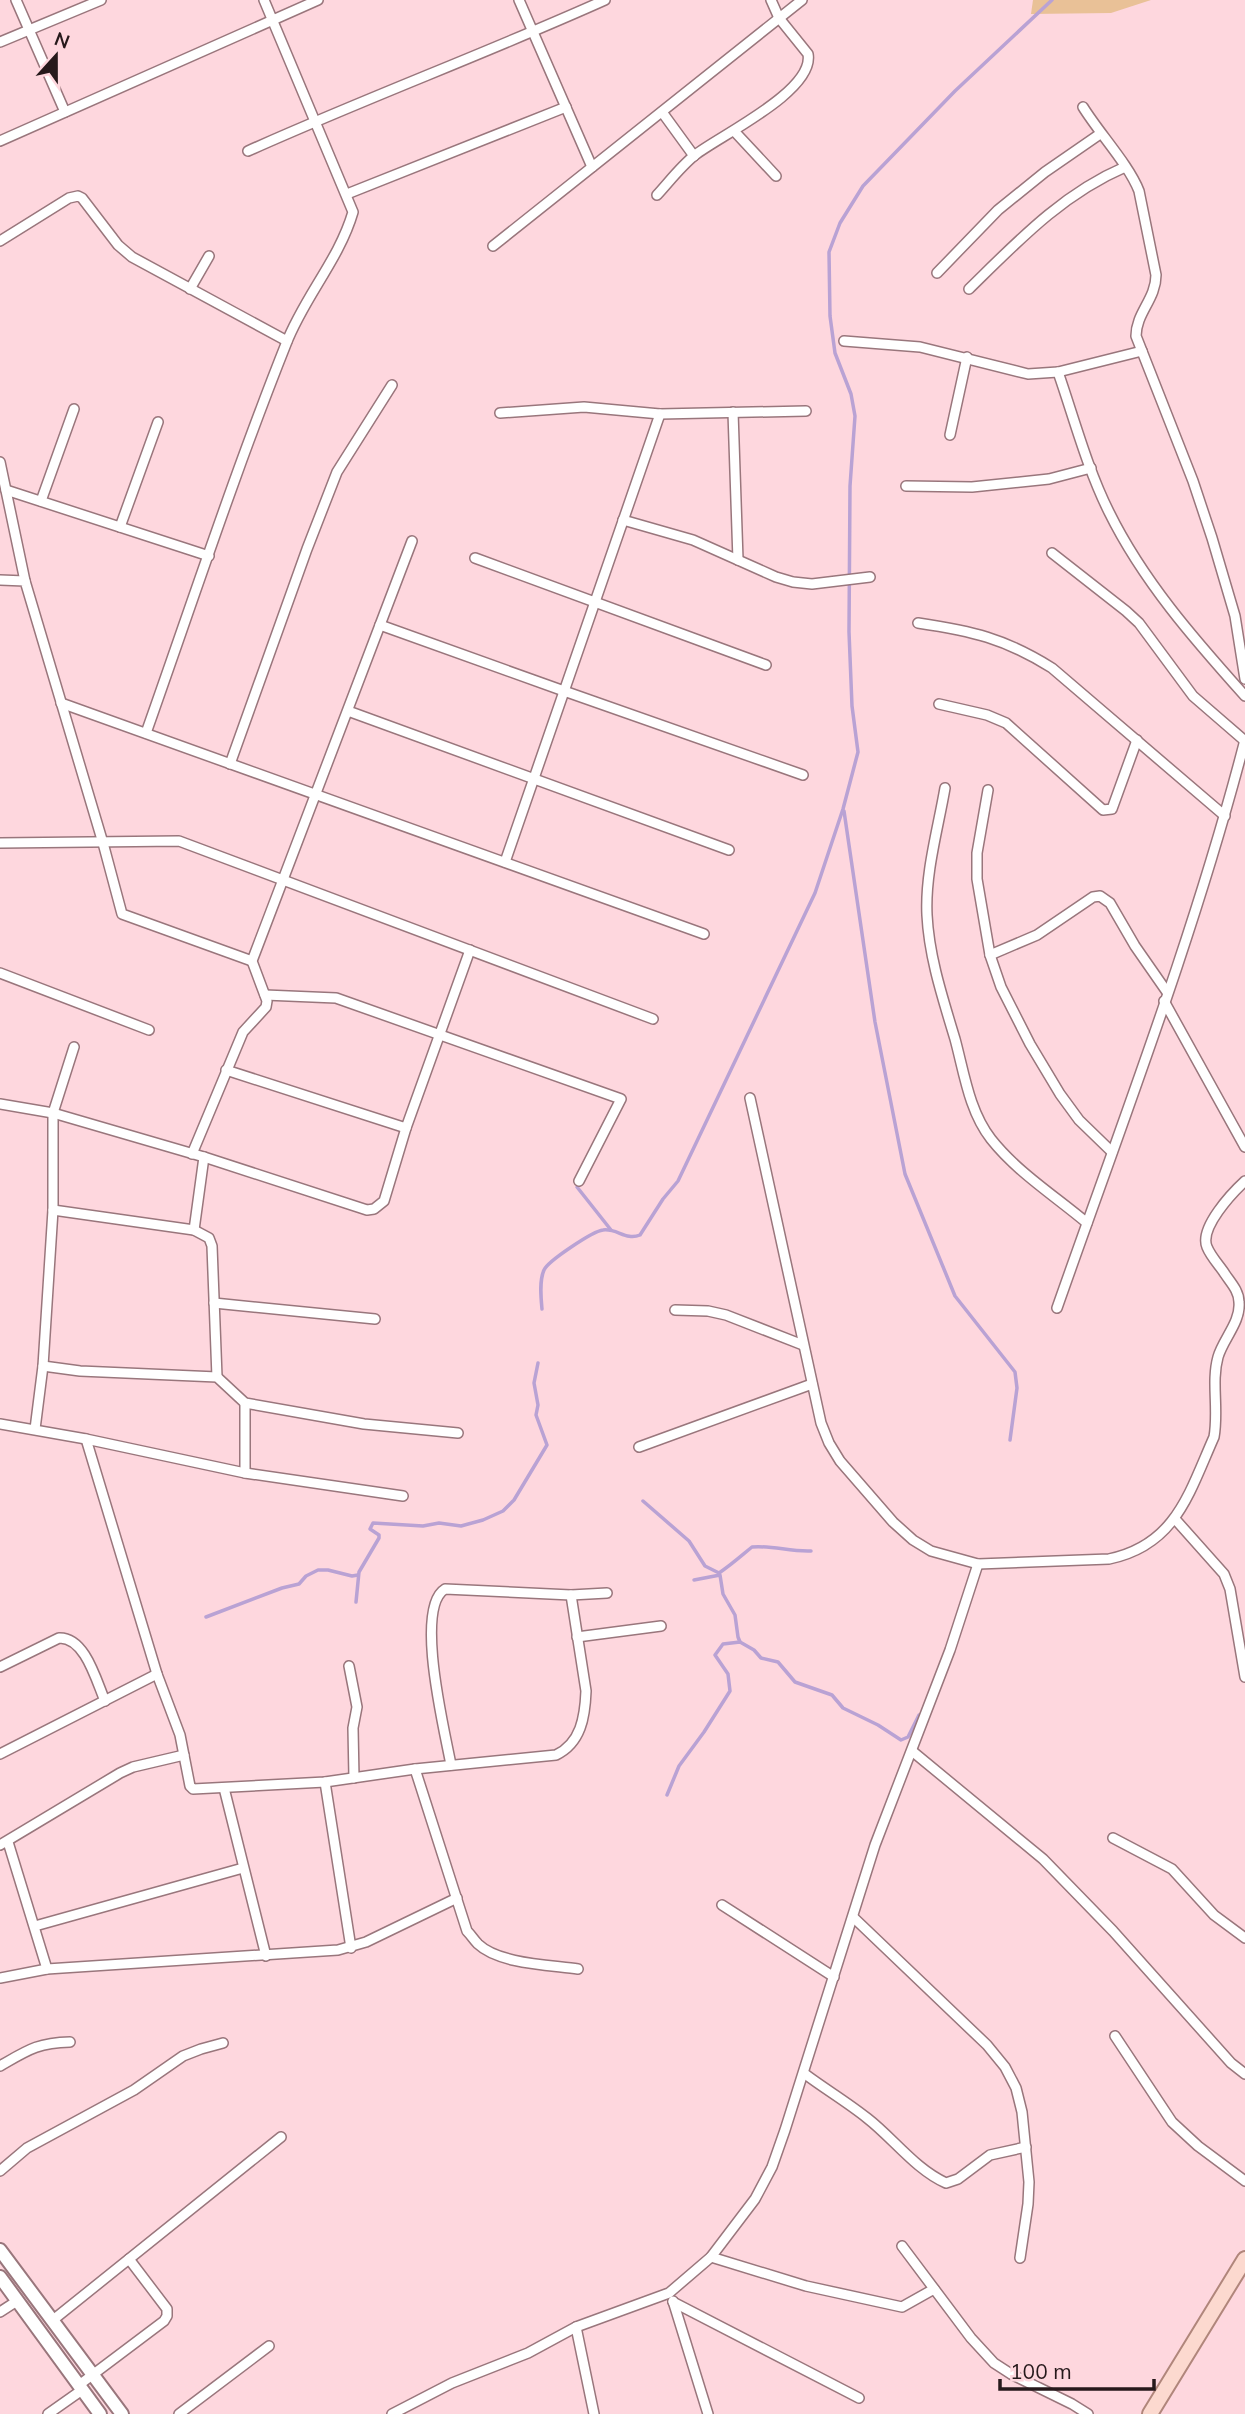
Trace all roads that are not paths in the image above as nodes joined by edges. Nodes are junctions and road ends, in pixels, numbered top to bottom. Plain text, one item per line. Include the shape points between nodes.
1 (16, 0) edge
2 (101, 0) edge
3 (264, 0) edge
4 (318, 0) edge
5 (519, 0) edge
6 (605, 0) edge
7 (771, 0) edge
8 (802, 0) edge
9 (779, 18) junction
10 (273, 20) junction
11 (29, 30) junction
12 (533, 32) junction
13 (0, 42) edge
14 (566, 107) junction
15 (1083, 107) dead end
16 (662, 111) junction
17 (65, 112) junction
18 (314, 121) junction
19 (735, 132) junction
20 (1100, 134) junction
21 (0, 141) edge
22 (248, 151) dead end
23 (694, 156) junction
24 (1125, 166) junction
25 (592, 167) junction
26 (776, 176) dead end
27 (347, 194) junction
28 (657, 195) dead end
29 (0, 241) edge
30 (493, 246) dead end
31 (209, 256) dead end
32 (937, 273) dead end
33 (190, 289) junction
34 (969, 289) dead end
35 (287, 341) junction
36 (845, 341) dead end
37 (1142, 351) junction
38 (967, 357) junction
39 (1058, 372) junction
40 (392, 386) dead end
41 (74, 409) dead end
42 (806, 411) dead end
43 (733, 412) junction
44 (500, 413) dead end
45 (660, 414) junction
46 (158, 422) dead end
47 (950, 435) dead end
48 (0, 462) edge
49 (1091, 468) junction
50 (906, 486) dead end
51 (6, 490) junction
52 (41, 501) junction
53 (623, 520) junction
54 (120, 527) junction
55 (412, 541) dead end
56 (1052, 553) dead end
57 (209, 556) junction
58 (475, 558) dead end
59 (738, 560) junction
60 (870, 577) dead end
61 (0, 580) edge
62 (25, 581) junction
63 (595, 602) junction
64 (918, 623) dead end
65 (380, 625) junction
66 (766, 665) dead end
67 (1245, 679) edge
68 (564, 691) junction
69 (1245, 696) edge
70 (61, 703) junction
71 (939, 704) dead end
72 (348, 710) junction
73 (146, 733) junction
74 (1137, 740) junction
75 (1245, 740) edge
76 (230, 764) junction
77 (803, 775) dead end
78 (534, 778) junction
79 (945, 788) dead end
80 (988, 790) dead end
81 (316, 794) junction
82 (1225, 816) junction
83 (0, 843) edge
84 (103, 843) junction
85 (729, 850) dead end
86 (505, 862) junction
87 (283, 880) junction
88 (704, 933) dead end
89 (470, 950) junction
90 (990, 955) junction
91 (252, 961) junction
92 (0, 973) edge
93 (265, 995) junction
94 (1166, 997) junction
95 (653, 1019) dead end
96 (149, 1030) dead end
97 (440, 1034) junction
98 (74, 1047) dead end
99 (226, 1070) junction
100 (750, 1098) dead end
101 (0, 1102) edge
102 (53, 1112) junction
103 (406, 1128) junction
104 (1245, 1147) edge
105 (1112, 1152) junction
106 (192, 1154) junction
107 (204, 1157) junction
108 (579, 1181) dead end
109 (1245, 1181) edge
110 (53, 1210) junction
111 (1087, 1223) junction
112 (194, 1230) junction
113 (214, 1303) junction
114 (1057, 1308) dead end
115 (675, 1310) dead end
116 (375, 1319) dead end
117 (803, 1345) junction
118 (43, 1366) junction
119 (217, 1377) junction
120 (812, 1384) junction
121 (245, 1403) junction
122 (0, 1424) edge
123 (35, 1429) junction
124 (458, 1433) dead end
125 (86, 1439) junction
126 (639, 1447) dead end
127 (245, 1473) junction
128 (402, 1496) dead end
129 (1175, 1519) junction
130 (978, 1564) junction
131 (607, 1593) dead end
132 (571, 1595) junction
133 (661, 1626) dead end
134 (577, 1637) junction
135 (349, 1666) dead end
136 (0, 1667) edge
137 (157, 1674) junction
138 (1245, 1677) edge
139 (105, 1700) junction
140 (912, 1751) junction
141 (0, 1754) edge
142 (184, 1755) junction
143 (451, 1765) junction
144 (415, 1769) junction
145 (354, 1778) junction
146 (325, 1782) junction
147 (224, 1788) junction
148 (1113, 1838) dead end
149 (4, 1844) edge
150 (243, 1868) junction
151 (457, 1898) junction
152 (722, 1905) dead end
153 (853, 1917) junction
154 (34, 1926) junction
155 (1245, 1938) edge
156 (351, 1948) junction
157 (266, 1956) junction
158 (47, 1969) junction
159 (578, 1969) dead end
160 (0, 1978) edge
161 (834, 1978) junction
162 (1115, 2036) dead end
163 (71, 2042) dead end
164 (223, 2043) dead end
165 (0, 2066) edge
166 (804, 2074) junction
167 (1245, 2074) edge
168 (281, 2137) dead end
169 (1026, 2147) junction
170 (0, 2171) edge
171 (1245, 2181) edge
172 (902, 2246) dead end
173 (0, 2250) edge
174 (711, 2257) junction
175 (1020, 2258) dead end
176 (128, 2259) junction
177 (1245, 2259) edge
178 (0, 2277) edge
179 (1239, 2281) edge
180 (934, 2289) junction
181 (671, 2297) junction
182 (17, 2301) junction
183 (0, 2312) edge
184 (52, 2320) junction
185 (576, 2327) junction
186 (269, 2346) dead end
187 (92, 2376) junction
188 (80, 2387) junction
189 (859, 2398) dead end
190 (1154, 2412) edge
191 (48, 2414) edge
192 (100, 2414) edge
193 (122, 2414) edge
194 (179, 2414) edge
195 (392, 2414) edge
196 (594, 2414) edge
197 (708, 2414) edge
198 (1088, 2414) edge

1 - 11 street
2 - 11 street
3 - 10 street
4 - 10 street
5 - 12 street
6 - 12 street
7 - 9 street
8 - 9 street
9 - 16 street
9 - 19 street via 808,54 808,66 765,111
10 - 17 street
10 - 18 street
11 - 13 street
11 - 17 street
12 - 14 street
12 - 18 street
14 - 25 street
14 - 27 street
15 - 20 street
16 - 23 street
16 - 25 street
17 - 21 street
18 - 22 street
18 - 27 street
19 - 23 street
19 - 26 street
20 - 24 street
20 - 32 street via 998,211
23 - 28 street
24 - 34 street via 1069,197 1030,228
24 - 37 street via 1139,191 1156,275 1156,287 1136,328
25 - 30 street
27 - 35 street via 353,212 344,240
29 - 33 street via 78,196 118,245
31 - 33 street
33 - 35 street
35 - 57 street
36 - 38 street via 920,346
37 - 39 street
37 - 67 street via 1212,538 1235,616
38 - 39 street via 1009,370
38 - 47 street
39 - 49 street
40 - 76 street via 337,472
41 - 52 street
42 - 43 street
43 - 45 street
43 - 59 street
44 - 45 street via 584,407
45 - 53 street
46 - 54 street
48 - 51 street
49 - 50 street via 1049,479 972,487
49 - 69 street via 1109,512 1159,593 1186,631
51 - 52 street
51 - 62 street
52 - 54 street
53 - 59 street via 693,540
53 - 63 street
54 - 57 street
55 - 65 street
56 - 75 street via 1139,623 1193,696
57 - 73 street
58 - 63 street
59 - 60 street via 793,582
61 - 62 street
62 - 70 street
63 - 66 street
63 - 68 street
64 - 74 street via 969,631 1024,650
65 - 68 street
65 - 72 street
68 - 77 street
68 - 78 street
70 - 73 street
70 - 84 street
71 - 74 street via 1006,723 1103,810 1112,808
72 - 78 street
72 - 81 street
73 - 76 street
74 - 82 street
75 - 82 street
76 - 81 street
78 - 85 street
78 - 86 street
79 - 111 street via 927,914 930,946 964,1076 990,1137
80 - 90 street via 977,879
81 - 86 street
81 - 87 street
82 - 94 street
83 - 84 street
84 - 87 street via 179,841
84 - 91 street via 122,914
86 - 88 street
87 - 89 street
87 - 91 street
89 - 95 street
89 - 97 street
90 - 94 street via 1037,934 1100,896 1111,903
90 - 105 street via 1030,1044 1060,1094 1079,1121
91 - 93 street
92 - 96 street
93 - 97 street via 335,998
93 - 99 street via 266,1007 247,1025
94 - 104 street
94 - 105 street
97 - 103 street
97 - 108 street via 621,1099
98 - 102 street
99 - 103 street
99 - 106 street
100 - 117 street
101 - 102 street
102 - 106 street
102 - 110 street
103 - 107 street via 384,1201 374,1209
105 - 111 street
106 - 107 street
107 - 112 street
109 - 129 street via 1231,1194 1205,1237 1240,1302 1217,1362 1214,1437
110 - 112 street
110 - 118 street
111 - 114 street
112 - 113 street via 209,1238 212,1246
113 - 116 street
113 - 119 street
115 - 117 street via 726,1315
117 - 120 street
118 - 119 street
118 - 123 street
119 - 121 street
120 - 126 street
120 - 130 street via 829,1443 893,1522 931,1551
121 - 124 street via 354,1422
121 - 127 street
122 - 123 street
123 - 125 street
125 - 127 street
125 - 137 street
127 - 128 street
129 - 130 street via 1141,1548 1109,1559
129 - 138 street via 1224,1574
130 - 140 street
131 - 132 street
132 - 134 street
132 - 143 street via 439,1592 432,1620 432,1659
133 - 134 street
134 - 143 street via 585,1705 579,1730 566,1750 556,1755
135 - 145 street via 357,1707
136 - 139 street via 66,1637 80,1646
137 - 139 street
137 - 142 street
139 - 141 street
140 - 153 street
140 - 167 street via 1043,1859
142 - 147 street via 193,1789
142 - 149 street via 120,1773
143 - 144 street
144 - 145 street
144 - 151 street
145 - 146 street
146 - 147 street
146 - 156 street
147 - 150 street
148 - 155 street via 1172,1869 1214,1915
149 - 154 street
150 - 154 street
150 - 157 street
151 - 156 street
151 - 159 street via 467,1931 479,1945 514,1959
152 - 161 street
153 - 161 street
153 - 169 street via 1005,2067 1016,2088
154 - 158 street
156 - 157 street
157 - 158 street
158 - 160 street
161 - 166 street
162 - 171 street via 1172,2122
163 - 165 street via 47,2042
164 - 170 street via 183,2056 134,2090 27,2148
166 - 169 street via 868,2118 946,2183 990,2155
166 - 174 street via 766,2178
168 - 176 street
169 - 175 street via 1028,2204
172 - 180 street
173 - 184 main road
174 - 180 street via 806,2286 902,2307
174 - 181 street
176 - 184 street
176 - 187 street via 167,2309 167,2316
177 - 179 main road
178 - 182 main road
179 - 190 main road
180 - 198 street via 994,2363
181 - 185 street
181 - 189 street
181 - 197 street
182 - 183 street
182 - 188 main road
184 - 187 main road
185 - 195 street
185 - 196 street
186 - 194 street
187 - 188 street
187 - 193 main road
188 - 191 street
188 - 192 main road

